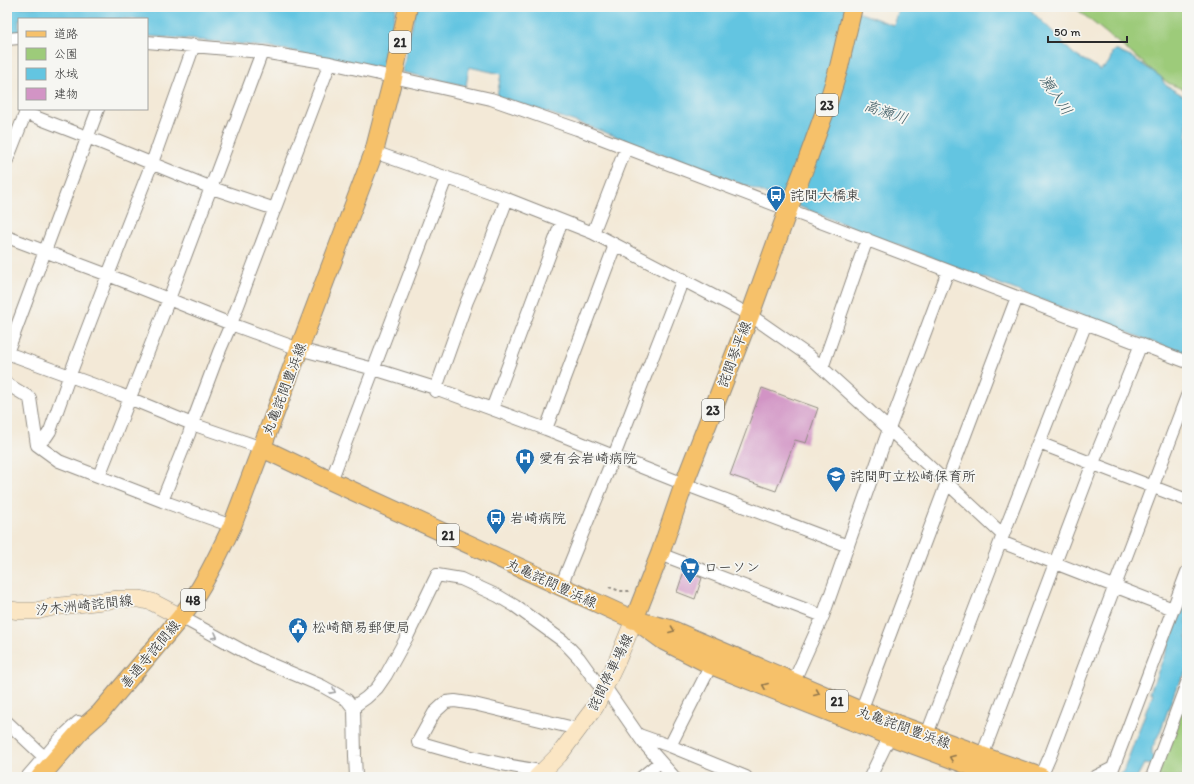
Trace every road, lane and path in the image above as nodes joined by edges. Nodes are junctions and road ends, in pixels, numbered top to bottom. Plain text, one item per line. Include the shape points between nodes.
1 (408, 7) edge
2 (853, 7) edge
3 (18, 38) edge
4 (7, 39) edge
5 (148, 42) edge
6 (194, 45) junction
7 (262, 52) junction
8 (330, 63) junction
9 (393, 78) junction
10 (98, 110) edge
11 (26, 111) edge
12 (88, 137) junction
13 (626, 148) junction
14 (374, 152) junction
15 (7, 160) edge
16 (152, 163) junction
17 (446, 178) junction
18 (212, 188) junction
19 (507, 199) junction
20 (790, 205) junction
21 (275, 210) junction
22 (562, 221) junction
23 (593, 233) junction
24 (7, 237) edge
25 (867, 240) junction
26 (615, 245) junction
27 (44, 252) junction
28 (948, 271) junction
29 (108, 275) junction
30 (682, 279) junction
31 (1017, 297) junction
32 (169, 299) junction
33 (750, 316) junction
34 (1086, 323) junction
35 (231, 324) junction
36 (1141, 344) junction
37 (299, 349) junction
38 (7, 353) edge
39 (1187, 362) edge
40 (822, 368) junction
41 (374, 369) junction
42 (69, 377) junction
43 (7, 384) edge
44 (435, 389) junction
45 (1187, 396) edge
46 (130, 398) junction
47 (492, 409) junction
48 (192, 424) junction
49 (546, 429) junction
50 (889, 429) junction
51 (1039, 443) junction
52 (37, 445) junction
53 (262, 448) junction
54 (614, 456) junction
55 (1093, 464) junction
56 (99, 476) junction
57 (331, 481) junction
58 (947, 483) junction
59 (684, 484) junction
60 (1153, 487) junction
61 (1187, 500) edge
62 (162, 501) junction
63 (232, 526) junction
64 (1002, 539) junction
65 (848, 546) junction
66 (660, 554) junction
67 (1054, 563) junction
68 (1187, 572) edge
69 (561, 586) junction
70 (1115, 587) junction
71 (7, 609) edge
72 (1173, 609) junction
73 (823, 616) junction
74 (181, 618) junction
75 (634, 620) junction
76 (711, 665) junction
77 (794, 683) junction
78 (1187, 683) edge
79 (604, 687) junction
80 (111, 699) junction
81 (353, 707) junction
82 (861, 712) junction
83 (7, 722) edge
84 (578, 729) junction
85 (639, 735) junction
86 (890, 736) junction
87 (924, 741) junction
88 (670, 746) junction
89 (982, 756) junction
90 (44, 757) junction
91 (660, 762) junction
92 (540, 774) edge
93 (27, 777) edge
94 (40, 777) edge
95 (356, 777) edge
96 (642, 777) edge
97 (674, 777) edge
98 (746, 777) edge
99 (870, 777) edge
100 (1001, 777) edge
101 (1041, 777) edge
102 (1095, 777) edge
103 (1152, 777) edge

1 - 9 main road, 丸亀詫間豊浜線 / 21
2 - 20 main road, 23 via 828,103
3 - 4 street
5 - 6 street
6 - 7 street
6 - 16 street
7 - 8 street
7 - 18 street
8 - 9 street
8 - 21 street
9 - 13 street via 490,99
9 - 14 main road, 丸亀詫間豊浜線 / 21
10 - 12 street
11 - 12 street
11 - 15 street
12 - 16 street
12 - 27 street
13 - 20 street
13 - 23 street
14 - 17 street
14 - 37 main road, 丸亀詫間豊浜線 / 21
16 - 18 street
16 - 29 street
17 - 19 street
17 - 41 street
18 - 21 street
18 - 32 street
19 - 22 street
19 - 44 street
20 - 25 street
20 - 33 main road, 詫間琴平線 / 23
21 - 35 street
22 - 23 street
22 - 47 street
23 - 26 street
24 - 27 street
25 - 28 street
25 - 40 street
26 - 30 street
26 - 49 street
27 - 29 street
27 - 38 street
28 - 31 street
28 - 50 street
29 - 32 street
29 - 42 street
30 - 33 street
30 - 54 street
31 - 34 street
31 - 58 street
32 - 35 street
32 - 46 street
33 - 40 street via 809,356
33 - 59 main road, 詫間琴平線 / 23
34 - 36 street
34 - 51 street
35 - 37 street
35 - 48 street
36 - 39 street
36 - 55 street
37 - 41 street
37 - 53 main road, 丸亀詫間豊浜線 / 21
38 - 42 street
40 - 50 street
41 - 44 street
41 - 57 street
42 - 46 street
42 - 52 street via 50,431
43 - 52 street via 30,398
44 - 47 street
45 - 60 street
46 - 48 street
46 - 56 street
47 - 49 street
48 - 53 street
48 - 62 street
49 - 54 street
50 - 58 street
50 - 65 street
51 - 55 street
51 - 64 street
52 - 56 street via 60,461
53 - 57 main road, 丸亀詫間豊浜線 / 21
53 - 63 main road, 善通寺詫間線 / 48
54 - 59 street
54 - 69 street
55 - 60 street
55 - 67 street
56 - 62 street
57 - 69 main road, 丸亀詫間豊浜線 / 21
58 - 64 street
58 - 82 street
59 - 65 street
59 - 66 main road, 詫間琴平線 / 23
60 - 61 street
60 - 70 street
62 - 63 street
63 - 74 main road, 善通寺詫間線 / 48 via 205,581
64 - 67 street
64 - 87 street
65 - 73 street
66 - 73 street
66 - 75 main road, 詫間琴平線 / 23
67 - 70 street
67 - 89 street
68 - 72 street
69 - 75 main road, 丸亀詫間豊浜線 / 21
70 - 72 street
70 - 101 street
71 - 74 main road, 汐木洲崎詫間線 via 36,611 119,599 140,599 152,602
72 - 102 street via 1113,768
73 - 77 street
74 - 80 main road, 善通寺詫間線 / 48
74 -> 81 street via 256,658 322,686 347,700
75 - 76 main road, 丸亀詫間豊浜線 / 21 via 664,641
75 -> 77 main road, 丸亀詫間豊浜線 / 21 via 670,629
75 - 79 main road, 詫間停車場線
86 -> 76 main road, 丸亀詫間豊浜線 / 21
76 - 88 street
77 -> 82 main road, 丸亀詫間豊浜線 / 21
78 - 103 street
79 - 81 street via 597,683 572,649 515,606 461,579 438,575 386,675 377,688
79 - 84 main road, 詫間停車場線 via 595,707
79 - 85 street
80 - 90 street via 82,719
80 - 94 main road, 善通寺詫間線 / 48
81 - 95 street
82 - 87 main road, 丸亀詫間豊浜線 / 21
83 - 90 street
84 - 92 main road, 詫間停車場線 via 559,755
84 - 92 street via 474,704 450,701 434,713 418,742
85 - 88 street
85 - 91 street
86 - 87 main road, 丸亀詫間豊浜線 / 21
86 - 99 street
87 - 89 main road, 丸亀詫間豊浜線 / 21
100 -> 87 main road, 丸亀詫間豊浜線 / 21
88 - 98 street
89 - 101 main road, 丸亀詫間豊浜線 / 21
90 - 93 street
91 - 96 street
91 - 97 street

